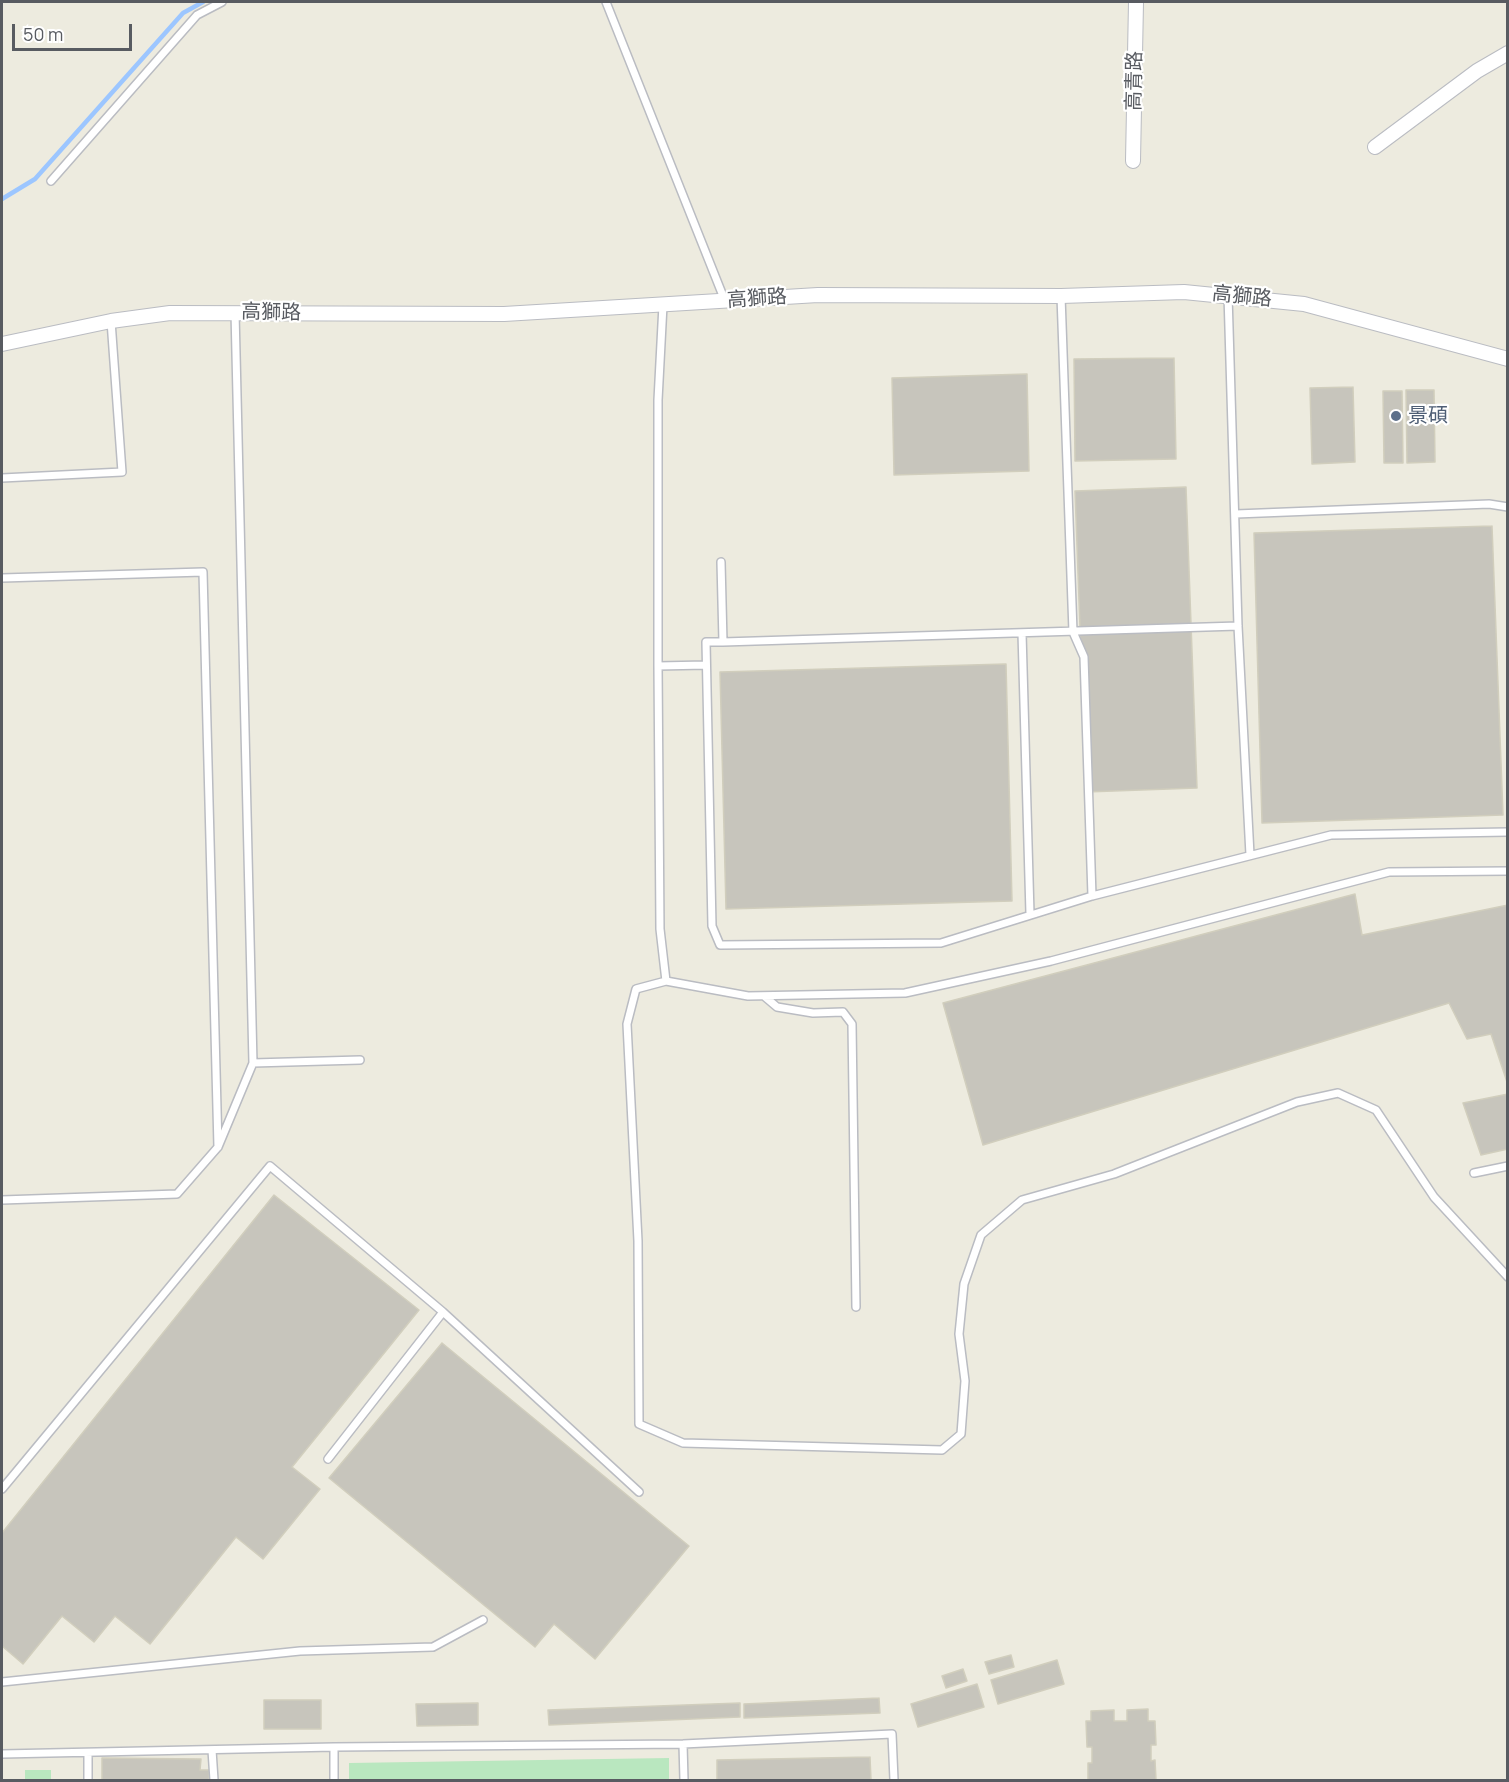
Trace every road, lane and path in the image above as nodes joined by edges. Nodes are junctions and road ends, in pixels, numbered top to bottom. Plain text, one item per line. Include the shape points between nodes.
1 (222, 2) edge
2 (606, 2) edge
3 (1136, 2) edge
4 (1508, 53) edge
5 (1375, 147) dead end
6 (1133, 161) dead end
7 (51, 181) dead end
8 (1228, 295) junction
9 (1061, 296) junction
10 (725, 301) junction
11 (663, 305) junction
12 (235, 312) junction
13 (111, 321) junction
14 (2, 344) edge
15 (1508, 359) edge
16 (2, 478) edge
17 (1508, 507) edge
18 (1236, 514) junction
19 (721, 562) dead end
20 (2, 578) edge
21 (1238, 626) junction
22 (1073, 632) junction
23 (1022, 633) junction
24 (723, 642) junction
25 (706, 665) junction
26 (657, 666) junction
27 (1508, 832) edge
28 (1250, 855) junction
29 (1508, 871) edge
30 (1092, 896) junction
31 (1030, 914) junction
32 (666, 981) junction
33 (765, 996) junction
34 (360, 1059) dead end
35 (253, 1063) junction
36 (218, 1147) junction
37 (1508, 1166) edge
38 (1474, 1173) dead end
39 (2, 1200) edge
40 (1507, 1275) edge
41 (856, 1307) dead end
42 (443, 1312) junction
43 (328, 1459) dead end
44 (2, 1490) edge
45 (639, 1492) dead end
46 (483, 1620) dead end
47 (2, 1682) edge
48 (683, 1744) junction
49 (334, 1747) junction
50 (212, 1750) junction
51 (88, 1753) junction
52 (2, 1754) edge
53 (88, 1780) edge
54 (214, 1780) edge
55 (334, 1780) edge
56 (684, 1780) edge
57 (894, 1780) edge

1 - 7 lane via 197,15
2 - 10 lane
3 - 6 street, 高青路
4 - 5 street via 1477,71
8 - 9 street, 高獅路 via 1184,292
8 - 15 street, 高獅路 via 1304,304
8 - 18 lane
9 - 10 street, 高獅路 via 818,295
9 - 22 lane
10 - 11 street, 高獅路
11 - 12 street, 高獅路 via 504,314
11 - 26 lane via 658,400
12 - 13 street, 高獅路 via 170,313
12 - 35 lane
13 - 14 street, 高獅路
13 - 16 lane via 122,472
17 - 18 lane via 1489,504
18 - 21 lane
19 - 24 lane
20 - 36 lane via 202,573
21 - 22 lane
21 - 28 lane
22 - 23 lane
22 - 30 lane via 1084,657
23 - 24 lane
23 - 31 lane
24 - 25 lane via 706,642
25 - 26 lane
25 - 31 lane via 712,926 720,945 941,943
26 - 32 lane via 660,928
27 - 28 lane via 1331,835
28 - 30 lane
29 - 33 lane via 1389,872 1051,961 905,993
30 - 31 lane
32 - 33 lane
32 - 40 lane via 636,989 627,1024 638,1240 639,1424 683,1443 942,1450 961,1434 965,1382 959,1334 964,1284 981,1235 1022,1200 1114,1174 1297,1102 1338,1093 1376,1110 1434,1197
33 - 41 lane via 777,1007 813,1013 843,1012 852,1024
34 - 35 lane
35 - 36 lane
36 - 39 lane via 177,1194
37 - 38 lane
42 - 43 lane
42 - 44 lane via 270,1166
42 - 45 lane
46 - 47 lane via 434,1647 300,1651
48 - 49 lane
48 - 56 lane
48 - 57 lane via 892,1734
49 - 50 lane
49 - 55 lane
50 - 51 lane
50 - 54 lane
51 - 52 lane
51 - 53 lane

